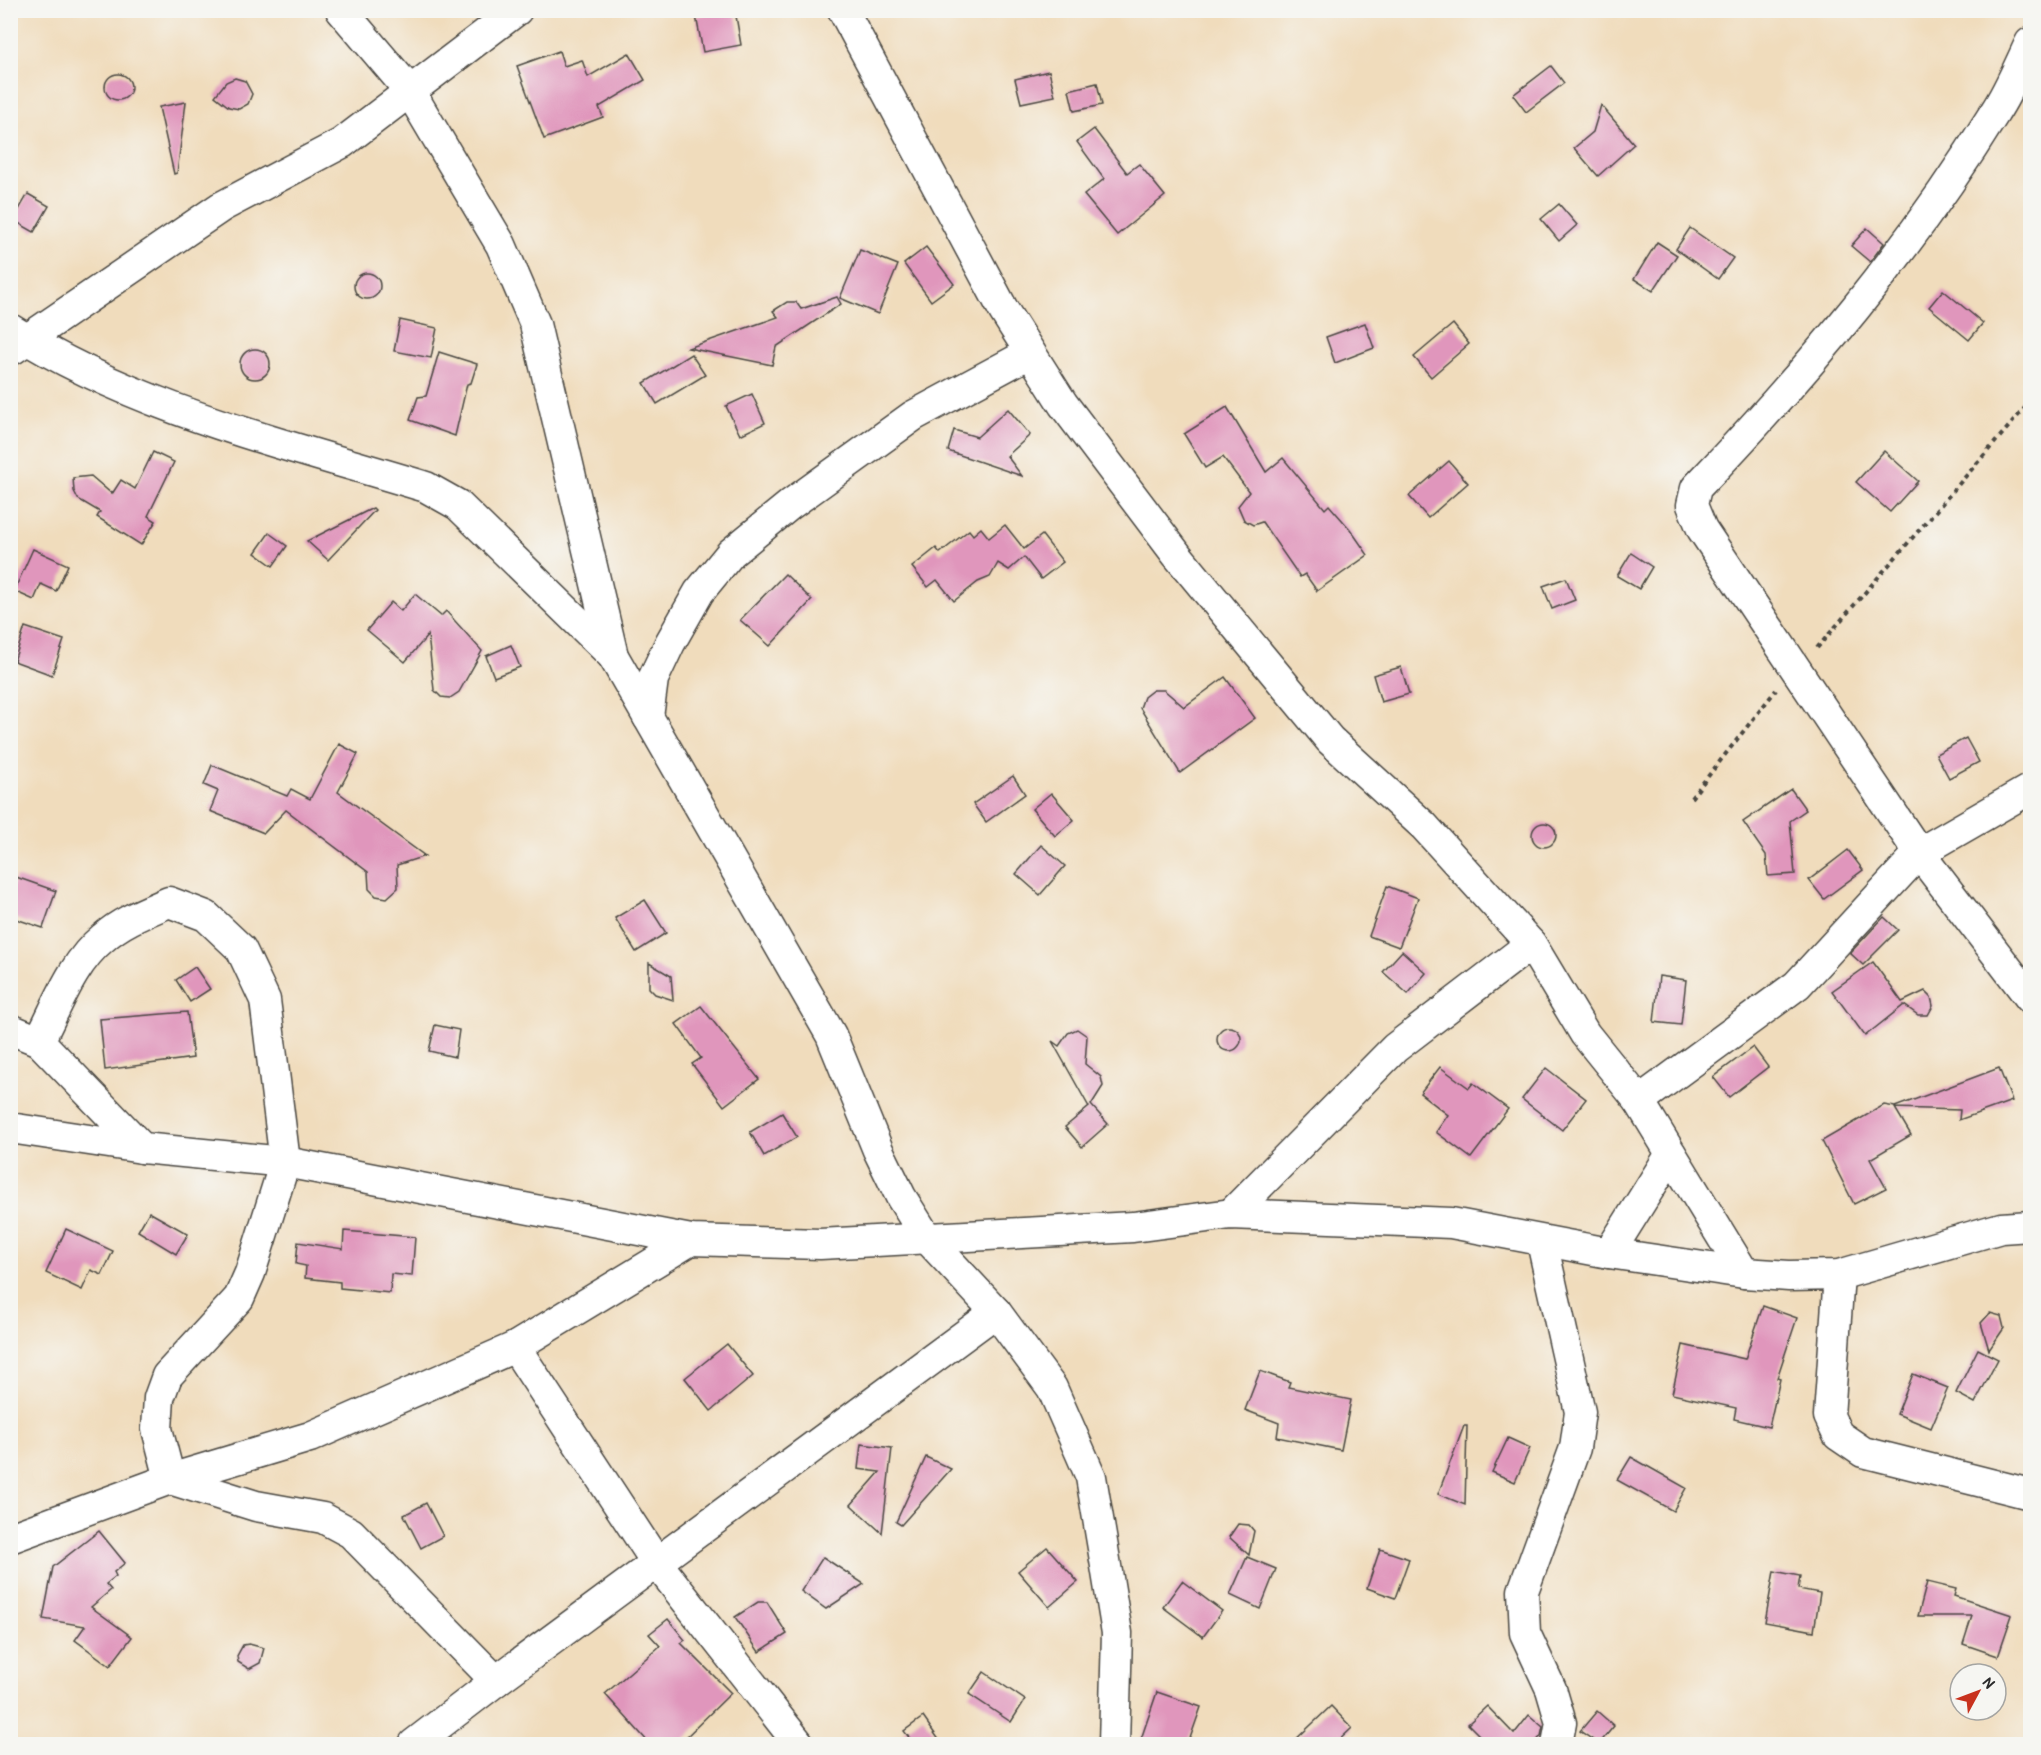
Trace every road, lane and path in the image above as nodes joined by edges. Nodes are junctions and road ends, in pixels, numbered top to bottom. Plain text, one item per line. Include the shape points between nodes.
1 (341, 10) edge
2 (517, 10) edge
3 (843, 10) edge
4 (2031, 44) edge
5 (409, 90) junction
6 (16, 340) edge
7 (1030, 353) junction
8 (2031, 402) edge
9 (613, 656) junction
10 (1798, 670) junction
11 (648, 717) junction
12 (2031, 789) edge
13 (1691, 798) dead end
14 (1919, 853) junction
15 (1531, 944) junction
16 (2031, 998) edge
17 (10, 1029) edge
18 (39, 1041) junction
19 (1639, 1101) junction
20 (10, 1128) edge
21 (142, 1148) junction
22 (1671, 1154) junction
23 (285, 1162) junction
24 (1232, 1214) junction
25 (2031, 1226) edge
26 (926, 1237) junction
27 (691, 1240) junction
28 (1542, 1242) junction
29 (1609, 1252) junction
30 (1744, 1273) junction
31 (1839, 1275) junction
32 (996, 1312) junction
33 (515, 1347) junction
34 (170, 1479) junction
35 (2031, 1494) edge
36 (10, 1538) edge
37 (656, 1562) junction
38 (496, 1681) junction
39 (414, 1744) edge
40 (799, 1744) edge
41 (1114, 1744) edge
42 (1557, 1744) edge

1 - 5 street
2 - 5 street
3 - 7 street via 1004,312
4 - 10 street via 1996,111 1893,263 1780,399 1696,488 1692,505 1702,529
5 - 6 street via 342,142 221,207
5 - 9 street via 501,245 536,324
6 - 9 street via 204,419 426,487 458,505
7 - 11 street via 913,416 791,504 731,553 699,592 670,643 653,679
7 - 15 street via 1177,555 1330,740 1424,826
8 - 10 path
9 - 11 street
10 - 13 path via 1779,687
10 - 14 street
11 - 26 street via 831,1035 878,1150
12 - 14 street
14 - 16 street
14 - 19 street via 1797,985
15 - 19 street via 1585,1034
15 - 24 street via 1395,1048
17 - 18 street
18 - 21 street
18 - 23 street via 78,965 102,938 134,917 169,902 206,916 241,949 265,1000
19 - 22 street
20 - 21 street
21 - 23 street
22 - 29 street
22 - 30 street
23 - 27 street
23 - 34 street via 239,1298 167,1376 159,1398 157,1429
24 - 26 street via 1133,1227
24 - 28 street via 1451,1224
25 - 31 street via 2001,1228
26 - 27 street via 820,1244
26 - 32 street
27 - 33 street
28 - 29 street
28 - 42 street via 1580,1412 1575,1448 1523,1592 1525,1633 1551,1689 1561,1724
29 - 30 street
30 - 31 street
31 - 35 street via 1829,1416 1838,1435 1863,1452
32 - 37 street
32 - 41 street via 1052,1388 1091,1477 1117,1633
33 - 34 street via 310,1437
33 - 37 street
34 - 36 street
34 - 38 street via 256,1506 323,1518 351,1533
37 - 38 street
37 - 40 street
38 - 39 street

